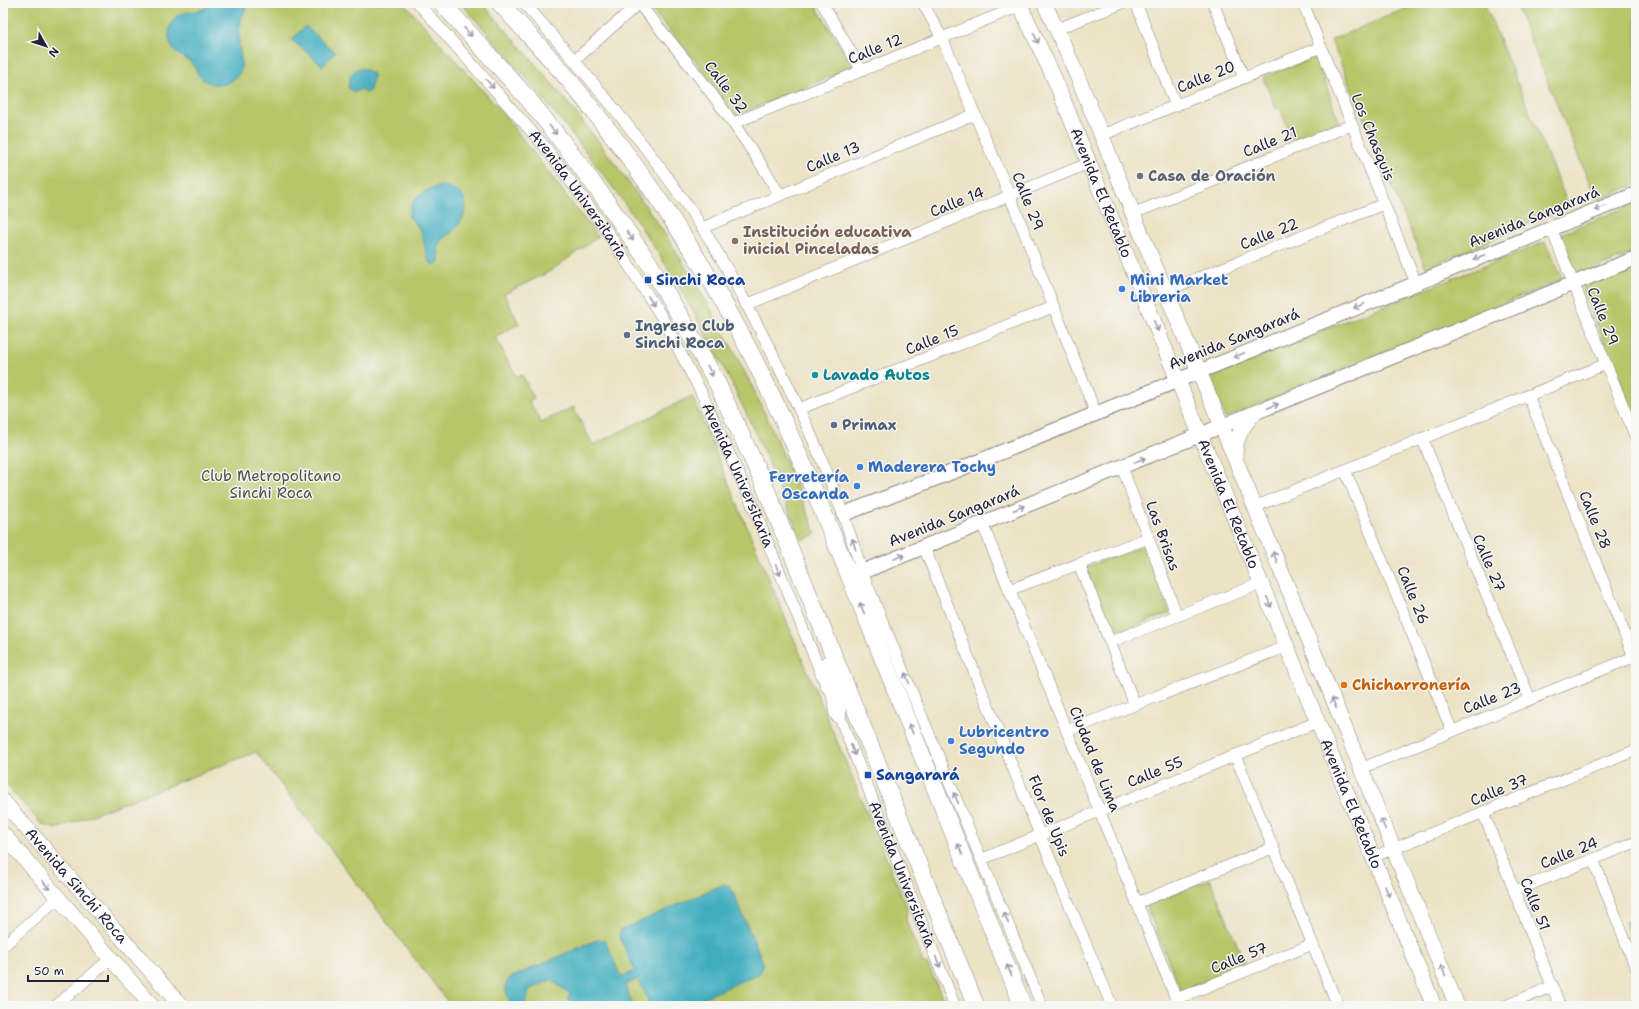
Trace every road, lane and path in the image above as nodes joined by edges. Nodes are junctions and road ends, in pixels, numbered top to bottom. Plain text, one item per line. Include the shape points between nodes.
1 (418, 3) edge
2 (442, 3) edge
3 (500, 3) edge
4 (524, 3) edge
5 (638, 3) edge
6 (822, 3) edge
7 (923, 3) edge
8 (1044, 3) edge
9 (1123, 3) edge
10 (1136, 3) edge
11 (1213, 3) edge
12 (1303, 3) edge
13 (1022, 4) edge
14 (1057, 29) junction
15 (942, 38) junction
16 (1321, 47) junction
17 (575, 60) junction
18 (862, 71) junction
19 (1244, 78) junction
20 (1176, 106) junction
21 (975, 114) junction
22 (734, 123) junction
23 (1352, 125) junction
24 (1102, 135) junction
25 (1089, 163) junction
26 (1636, 194) edge
27 (780, 195) junction
28 (1010, 196) junction
29 (1384, 204) junction
30 (1132, 214) junction
31 (702, 228) junction
32 (1551, 228) junction
33 (1636, 258) edge
34 (1416, 283) junction
35 (1573, 283) junction
36 (1165, 292) junction
37 (746, 305) junction
38 (1053, 306) junction
39 (1606, 364) junction
40 (1200, 371) junction
41 (1178, 380) junction
42 (1528, 395) junction
43 (799, 409) junction
44 (1254, 413) junction
45 (1096, 414) junction
46 (1222, 426) junction
47 (1201, 435) junction
48 (1422, 438) junction
49 (1636, 438) edge
50 (1235, 459) junction
51 (1122, 467) junction
52 (1345, 470) junction
53 (1254, 507) junction
54 (844, 514) junction
55 (982, 523) junction
56 (1148, 538) junction
57 (924, 547) junction
58 (1079, 564) junction
59 (862, 572) junction
60 (1262, 583) junction
61 (1009, 590) junction
62 (1176, 616) junction
63 (824, 632) junction
64 (1110, 642) junction
65 (1288, 646) junction
66 (1635, 656) edge
67 (1530, 699) junction
68 (1135, 705) junction
69 (838, 714) junction
70 (1317, 722) junction
71 (1067, 731) junction
72 (1452, 731) junction
73 (1636, 750) edge
74 (1235, 755) junction
75 (1360, 769) junction
76 (3, 801) edge
77 (1099, 811) junction
78 (1483, 812) junction
79 (1040, 835) junction
80 (4, 836) edge
81 (1636, 842) edge
82 (1272, 848) junction
83 (1393, 849) junction
84 (46, 850) junction
85 (1373, 857) junction
86 (982, 859) junction
87 (1593, 859) junction
88 (30, 866) junction
89 (1514, 891) junction
90 (58, 898) junction
91 (1137, 903) junction
92 (1313, 944) junction
93 (3, 946) edge
94 (110, 958) junction
95 (1636, 968) edge
96 (1553, 986) junction
97 (1178, 1002) edge
98 (56, 1006) edge
99 (152, 1006) edge
100 (181, 1006) edge
101 (955, 1006) edge
102 (976, 1006) edge
103 (1023, 1006) edge
104 (1042, 1006) edge
105 (1112, 1006) edge
106 (1338, 1006) edge
107 (1434, 1006) edge
108 (1457, 1006) edge
109 (1505, 1006) edge
110 (1560, 1006) edge

1 -> 69 street, Avenida Universitaria via 546,148 607,231 661,316 701,392 750,499
2 -> 63 main road, Avenida Universitaria via 529,100 561,140 649,263 717,383 763,482
103 -> 3 main road via 810,478 744,338 674,222 622,148 567,78
4 - 17 street
5 - 17 street
5 - 22 street, Calle 32 via 686,59
6 - 18 street
7 - 15 street, Calle 29
8 - 14 main road, Avenida El Retablo
9 - 14 street
10 - 20 street
11 - 19 street
12 - 16 street, Los Chasquis
13 - 15 street, Calle 12
13 -> 25 main road, Avenida El Retablo
14 - 24 main road, Avenida El Retablo
15 - 18 street, Calle 12
15 - 21 street, Calle 29
16 - 19 street, Calle 20
16 - 23 street, Los Chasquis
17 - 31 street via 654,160
18 - 22 street, Calle 12
19 - 20 street, Calle 20
20 - 24 street, Calle 20
21 - 27 street, Calle 13
21 - 28 street, Calle 29
22 - 27 street, Calle 32
23 - 29 street, Los Chasquis
23 - 30 street, Calle 21
24 - 30 main road, Avenida El Retablo
25 - 28 street, Calle 14
25 -> 41 main road, Avenida El Retablo
26 -> 32 street, Avenida Sangarará
27 - 31 street, Calle 13
28 - 37 street, Calle 14
28 - 38 street, Calle 29
29 - 34 street, Los Chasquis
29 - 36 street, Calle 22
30 - 36 main road, Avenida El Retablo
31 - 37 street
32 -> 34 street, Avenida Sangarará
32 - 35 street, Calle 29
33 - 35 street, Avenida Sangarará
34 -> 40 street, Avenida Sangarará
35 - 39 street, Calle 29
44 -> 35 street, Avenida Sangarará
36 - 40 main road, Avenida El Retablo
37 - 43 street
38 - 43 street, Calle 15
38 - 45 street, Calle 29
39 - 42 street
39 - 49 street, Calle 29
40 - 41 street, Avenida Sangarará
40 - 46 main road, Avenida El Retablo
41 - 45 street, Avenida Sangarará
41 - 47 main road, Avenida El Retablo
42 - 48 street
42 - 66 street, Calle 28
43 - 54 street
44 - 46 street, Avenida Sangarará
44 - 50 main road via 1237,437
45 - 54 street, Avenida Sangarará
46 - 47 street, Avenida Sangarará
46 - 50 main road, Avenida El Retablo
51 -> 47 street, Avenida Sangarará
47 - 60 main road, Avenida El Retablo
48 - 52 street
48 - 67 street, Calle 27
50 - 53 main road, Avenida El Retablo
55 -> 51 street, Avenida Sangarará
51 - 56 street, Las Brisas
52 - 53 street
52 - 72 street, Calle 26
75 -> 53 main road, Avenida El Retablo
59 -> 54 street
55 - 57 street, Avenida Sangarará
55 - 61 street, Ciudad de Lima
56 - 58 street
56 - 62 street, Las Brisas
59 -> 57 street, Avenida Sangarará
57 - 79 street, Flor de Upis
58 - 61 street
58 - 64 street
86 -> 59 street
60 - 62 street
60 -> 65 main road, Avenida El Retablo
61 - 71 street, Ciudad de Lima
62 - 64 street
63 - 69 main road via 825,653
63 - 102 main road, Avenida Universitaria
64 - 68 street
65 - 68 street
65 - 70 main road, Avenida El Retablo
66 - 67 street, Calle 23
67 - 72 street, Calle 23
68 - 71 street
69 -> 101 street, Avenida Universitaria
70 - 74 street, Calle 55
70 - 85 main road, Avenida El Retablo
71 - 77 street, Ciudad de Lima
72 - 75 street, Calle 23
73 - 78 street, Calle 37
74 - 77 street, Calle 55
74 - 82 street
83 -> 75 main road, Avenida El Retablo
76 - 84 main road, Avenida Sinchi Roca
77 - 79 street, Calle 55
77 - 91 street, Ciudad de Lima
78 - 83 street, Calle 37
78 - 89 street, Calle 51
79 - 86 street, Calle 55
79 - 105 street, Flor de Upis
80 - 88 main road, Avenida Sinchi Roca
81 - 87 street, Calle 24
82 - 91 street
82 - 92 street
83 - 85 street, Calle 37
108 -> 83 main road, Avenida El Retablo
84 - 88 main road
84 - 100 main road, Avenida Sinchi Roca
85 -> 107 main road, Avenida El Retablo
104 -> 86 street
87 - 89 street, Calle 24
87 - 95 street
88 -> 90 main road, Avenida Sinchi Roca
89 - 96 street, Calle 51
90 - 93 street
90 - 94 main road, Avenida Sinchi Roca
91 - 97 street, Ciudad de Lima
92 - 97 street, Calle 57
92 - 106 street
94 - 98 street
94 - 99 main road, Avenida Sinchi Roca
96 - 109 street
96 - 110 street, Calle 51

